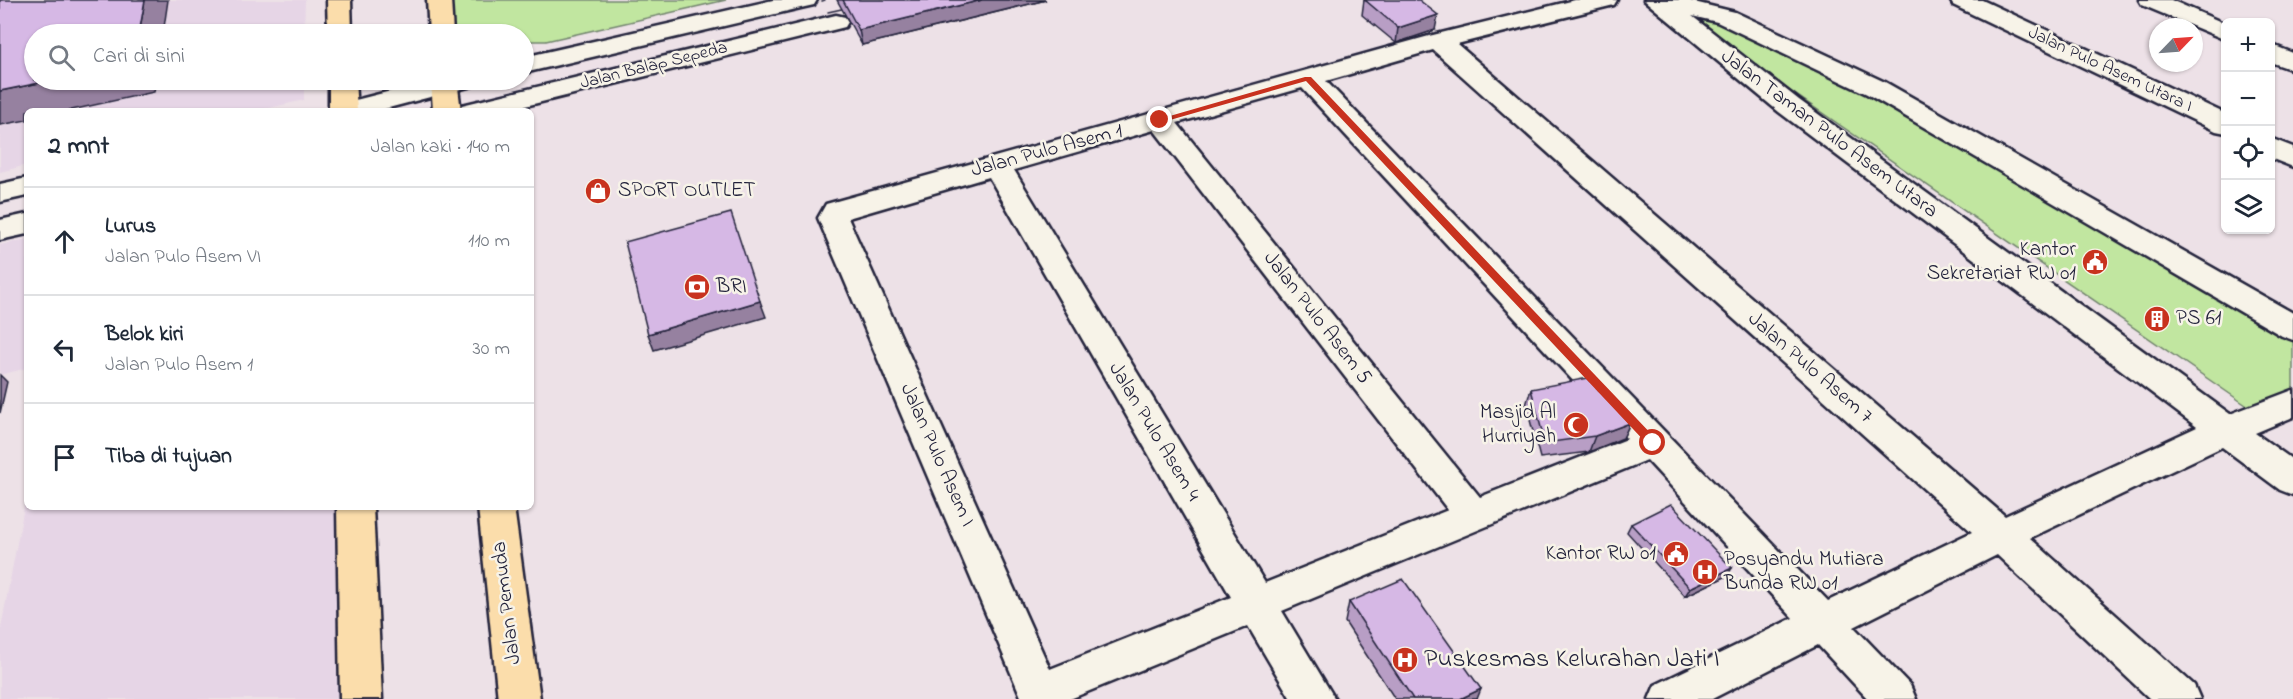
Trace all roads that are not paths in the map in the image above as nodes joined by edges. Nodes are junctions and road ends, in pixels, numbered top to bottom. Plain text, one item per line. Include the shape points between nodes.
1 (339, 0) edge
2 (439, 0) edge
3 (805, 0) edge
4 (1605, 0) edge
5 (1656, 0) edge
6 (1962, 0) edge
7 (2151, 0) edge
8 (836, 22) dead end
9 (340, 24) edge
10 (440, 24) edge
11 (2221, 31) edge
12 (1438, 41) junction
13 (2275, 54) edge
14 (2293, 62) edge
15 (534, 63) edge
16 (1308, 78) junction
17 (343, 90) edge
18 (418, 90) edge
19 (449, 90) edge
20 (345, 108) edge
21 (356, 108) edge
22 (447, 108) edge
23 (484, 108) edge
24 (1160, 120) junction
25 (2221, 123) edge
26 (2275, 149) edge
27 (2293, 158) edge
28 (996, 164) junction
29 (24, 188) edge
30 (0, 193) edge
31 (836, 211) joint
32 (24, 225) edge
33 (0, 230) edge
34 (2293, 328) edge
35 (2293, 403) edge
36 (2226, 432) junction
37 (1653, 443) junction
38 (2293, 480) edge
39 (355, 510) edge
40 (496, 510) edge
41 (1473, 515) junction
42 (2001, 535) junction
43 (1256, 604) junction
44 (1824, 623) junction
45 (1042, 695) edge
46 (361, 699) edge
47 (519, 699) edge
48 (1314, 699) edge
49 (1670, 699) edge
50 (1895, 699) edge
51 (2179, 699) edge

1 - 9 main road
2 - 10 main road
3 - 15 street, Jalan Balap Sepeda
4 - 12 street, Jalan Pulo Asem 1
5 - 34 street, Jalan Taman Pulo Asem Utara via 1726,17 1876,88
5 - 36 street, Jalan Taman Pulo Asem Utara via 1789,106
6 - 25 street, Jalan Pulo Asem Utara I
7 - 11 street
8 - 23 street, Jalan Balap Sepeda
12 - 16 street, Jalan Pulo Asem 1
12 - 42 street, Jalan Pulo Asem 7
13 - 14 street
16 - 24 street, Jalan Pulo Asem 1
16 - 37 street
17 - 20 main road
18 - 21 street
19 - 22 main road
24 - 28 street, Jalan Pulo Asem 1
24 - 41 street, Jalan Pulo Asem 5
26 - 27 street
28 - 31 street, Jalan Pulo Asem 1
28 - 43 street, Jalan Pulo Asem 4
29 - 30 street
31 - 45 street, Jalan Pulo Asem I via 833,218
32 - 33 street
35 - 36 street
36 - 38 street, Jalan Taman Pulo Asem Utara
36 - 42 street via 2188,446
37 - 41 street
37 - 44 street
39 - 46 main road
40 - 47 main road, Jalan Pemuda
41 - 43 street
42 - 44 street
42 - 51 street, Jalan Pulo Asem 7
43 - 45 street
43 - 48 street, Jalan Pulo Asem 4
44 - 49 street
44 - 50 street

